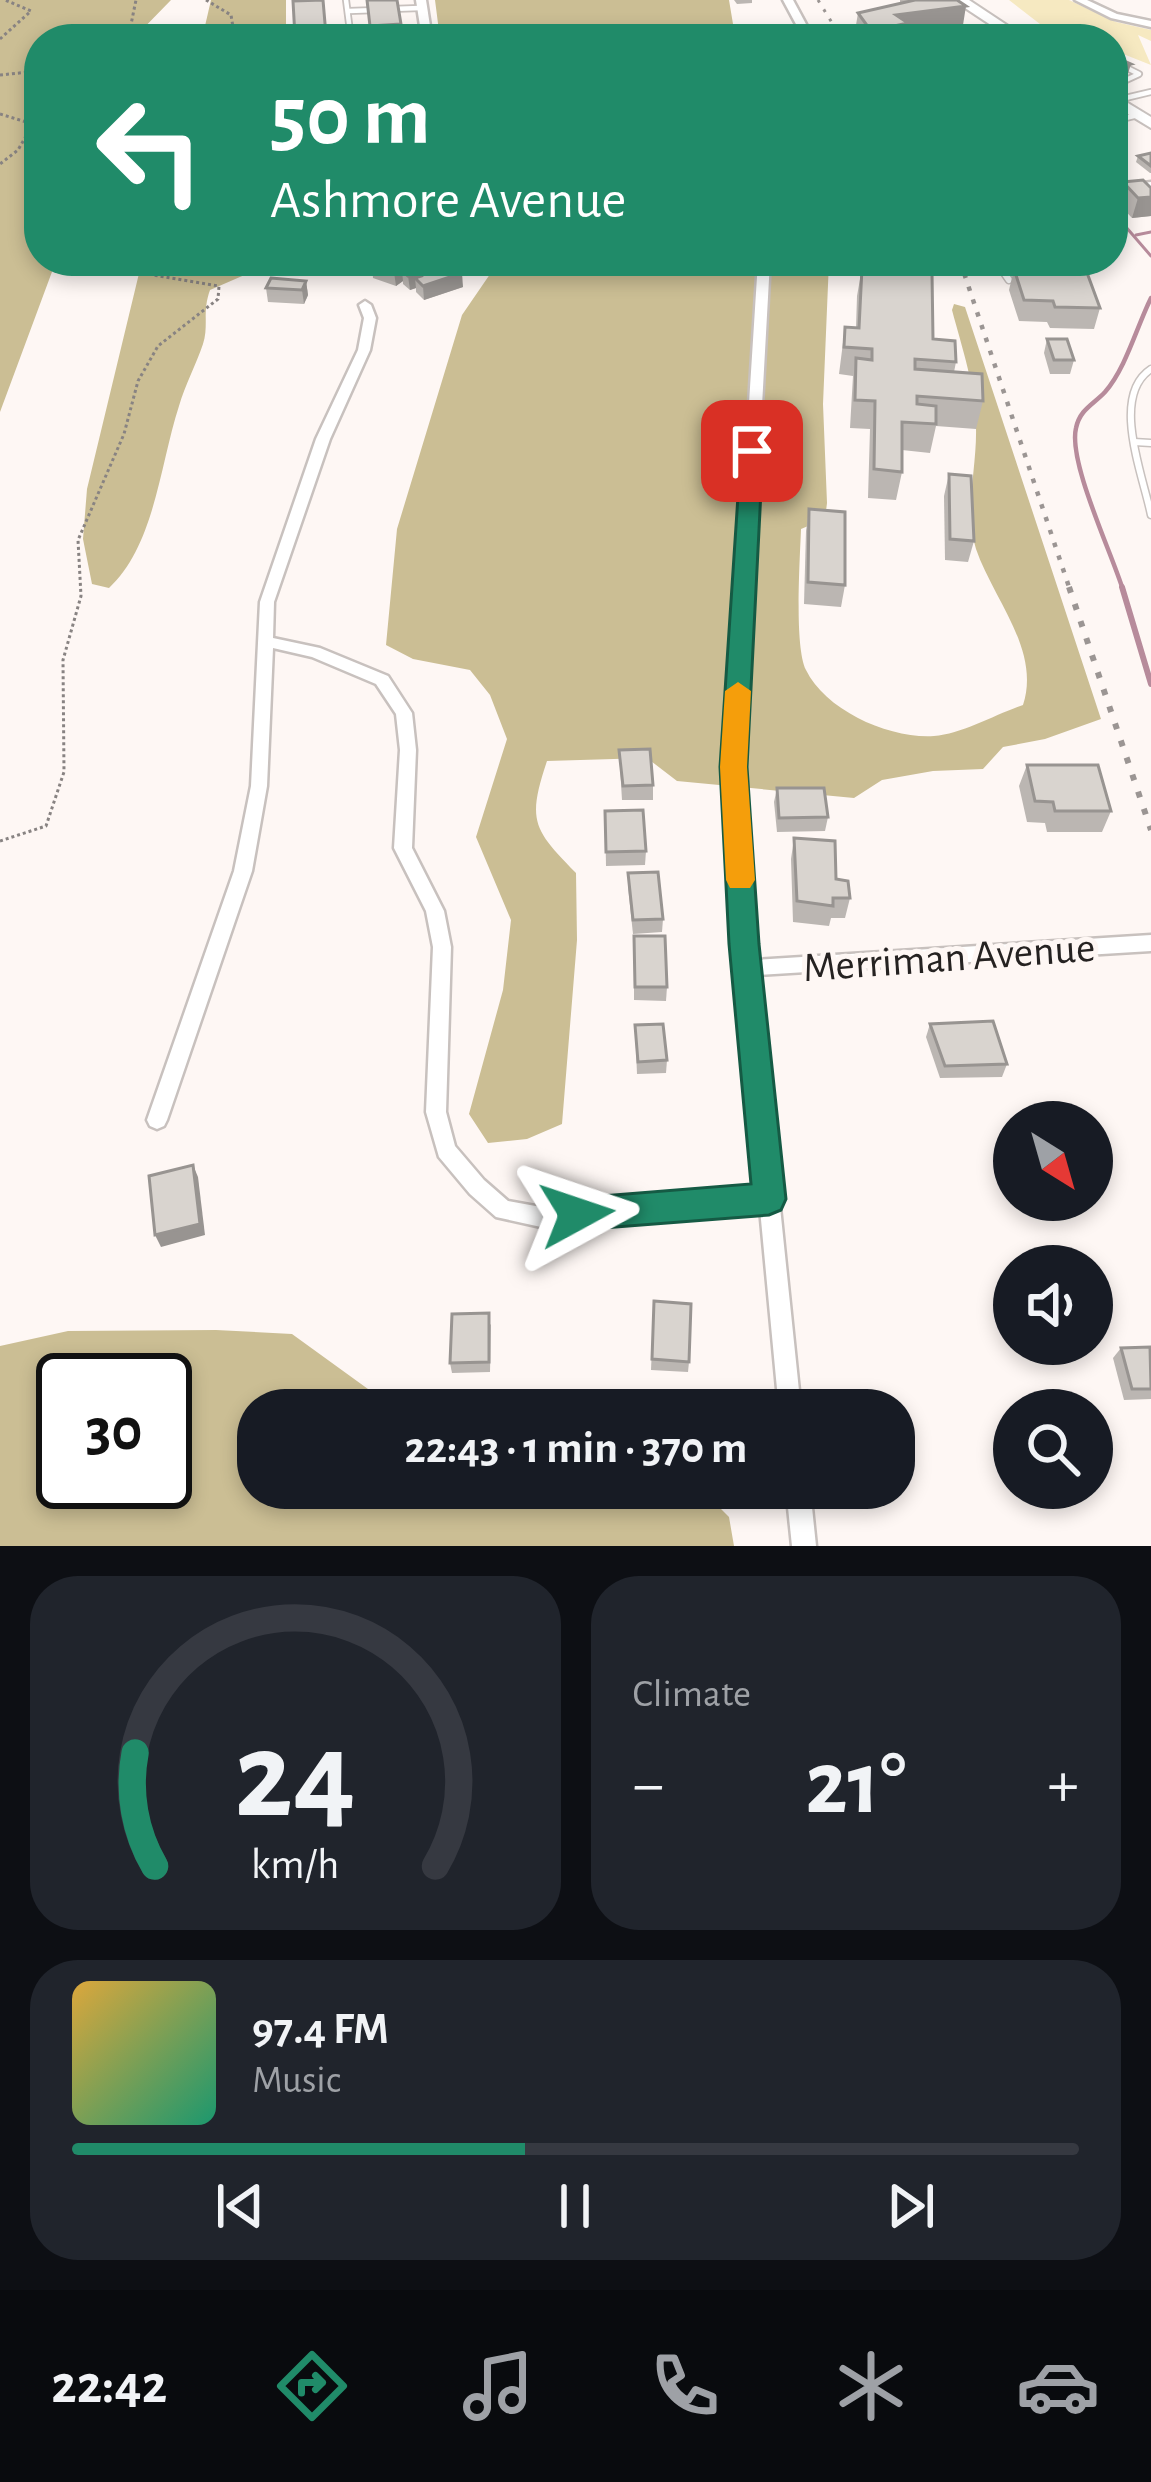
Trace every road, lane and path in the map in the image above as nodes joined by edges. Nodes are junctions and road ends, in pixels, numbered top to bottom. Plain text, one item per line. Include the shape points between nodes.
1 (4, 0) edge
2 (206, 0) edge
3 (346, 0) edge
4 (960, 0) edge
5 (1081, 0) edge
6 (420, 4) edge
7 (349, 11) junction
8 (233, 24) edge
9 (350, 24) edge
10 (998, 24) edge
11 (1151, 24) edge
12 (0, 39) edge
13 (24, 140) edge
14 (0, 164) edge
15 (159, 276) edge
16 (763, 276) edge
17 (1006, 276) edge
18 (1009, 280) edge
19 (365, 305) dead end
20 (1149, 367) edge
21 (1134, 442) junction
22 (1151, 443) edge
23 (1151, 514) edge
24 (268, 642) junction
25 (0, 841) edge
26 (1151, 943) edge
27 (747, 968) junction
28 (157, 1120) dead end
29 (769, 1199) junction
30 (788, 1389) edge
31 (800, 1509) edge
32 (804, 1546) edge

1 - 12 path via 32,11
2 - 8 path
3 - 7 lane
4 - 10 main road
5 - 11 street
6 - 7 lane
7 - 9 lane
13 - 14 path
15 - 25 path via 219,286 218,299 158,346 138,381 78,540 81,596 63,660 64,772 46,826
16 - 27 street via 734,767
17 - 18 lane
19 - 24 street via 364,350 323,439 267,602
20 - 21 lane via 1130,403
21 - 22 lane
21 - 23 lane
24 - 28 street via 260,786 243,872
24 - 29 street via 382,680 404,713 403,848 435,911 442,947 436,1112 446,1150 477,1187 502,1210 541,1217
26 - 27 street, Merriman Avenue
27 - 29 street
29 - 30 street
31 - 32 street

